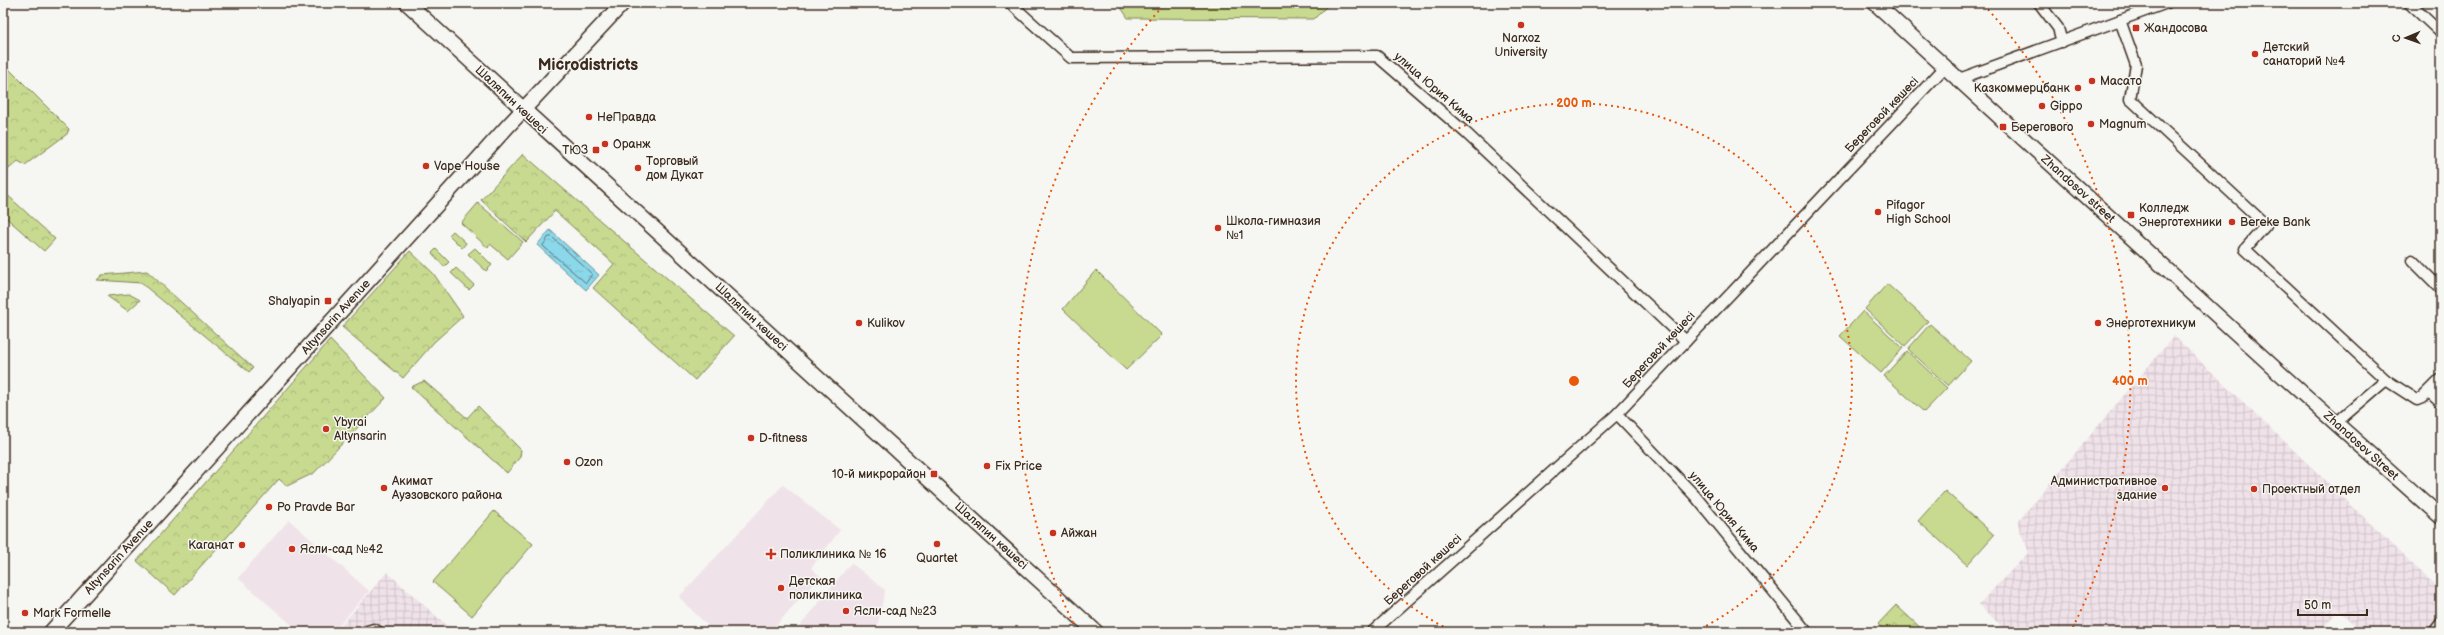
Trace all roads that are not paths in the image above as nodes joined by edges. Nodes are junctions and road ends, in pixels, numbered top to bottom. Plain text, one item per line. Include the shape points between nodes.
1 (407, 3) edge
2 (623, 3) edge
3 (1010, 3) edge
4 (1875, 3) edge
5 (2039, 3) edge
6 (2167, 3) edge
7 (2409, 3) edge
8 (2120, 20) junction
9 (2441, 33) edge
10 (2062, 42) junction
11 (1945, 67) junction
12 (1959, 79) junction
13 (523, 111) junction
14 (2412, 260) dead end
15 (2441, 289) edge
16 (1686, 341) junction
17 (2282, 375) joint
18 (2441, 379) edge
19 (2386, 380) junction
20 (2429, 392) junction
21 (2441, 403) edge
22 (1617, 414) junction
23 (2336, 423) junction
24 (2441, 517) edge
25 (2441, 623) edge
26 (51, 632) edge
27 (364, 632) edge
28 (379, 632) edge
29 (1096, 632) edge
30 (1372, 632) edge
31 (1807, 632) edge
32 (2434, 632) edge

1 - 13 main road, Шаляпин көшесі
2 - 13 main road, Altynsarin Avenue
3 - 16 street, улица Юрия Кима via 1071,58 1377,56 1466,133
4 - 11 main road, Zhandosov street
5 - 10 street via 2058,28
6 - 8 street
7 - 9 street
8 - 10 street
8 - 19 street via 2136,65 2130,99 2266,225 2245,249
10 - 12 street
11 - 12 main road, Zhandosov street
11 - 16 street, Береговой көшесі
12 - 17 main road, Zhandosov street
13 - 26 main road, Altynsarin Avenue
13 - 29 main road, Шаляпин көшесі
14 - 15 street
16 - 22 street, Береговой көшесі
17 - 23 main road, Zhandosov Street
18 - 20 street
19 - 20 street via 2417,400
19 - 23 street
20 - 21 street
22 - 30 street, Береговой көшесі
22 - 31 street, улица Юрия Кима via 1695,496
23 - 24 main road, Zhandosov Street
25 - 32 street
27 - 28 street via 374,629

